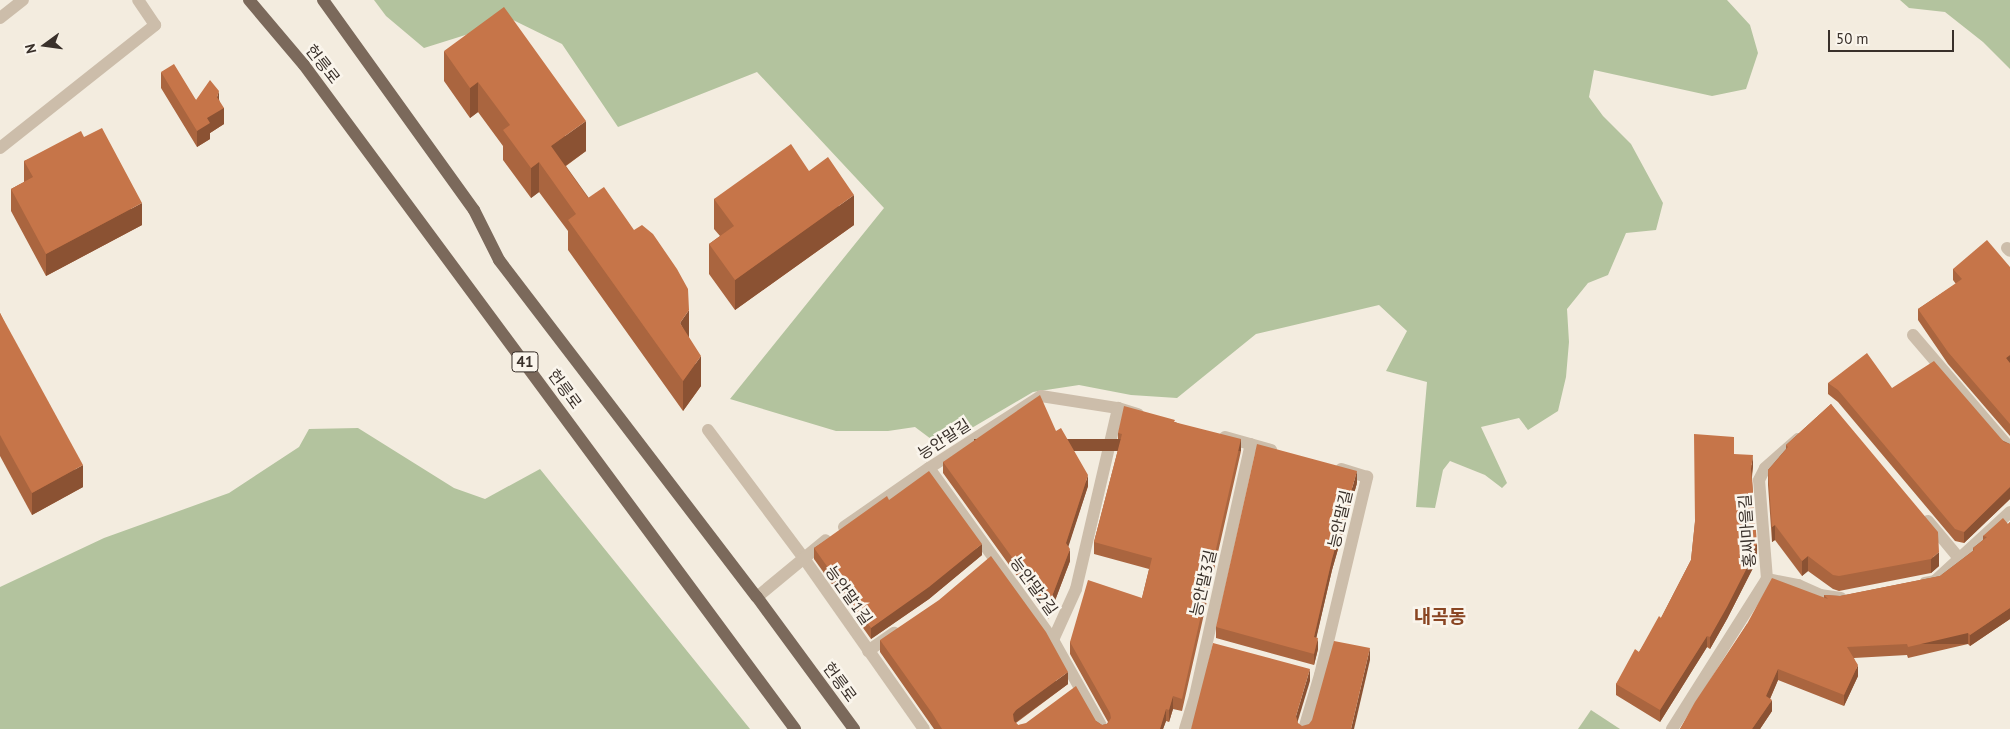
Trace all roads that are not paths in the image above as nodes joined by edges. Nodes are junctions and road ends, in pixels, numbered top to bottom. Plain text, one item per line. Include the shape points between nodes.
1 (24, 0) edge
2 (138, 0) edge
3 (249, 0) edge
4 (323, 0) edge
5 (0, 18) edge
6 (0, 148) edge
7 (1913, 335) dead end
8 (1118, 408) junction
9 (1146, 416) edge
10 (1810, 428) edge
11 (708, 430) dead end
12 (1213, 434) edge
13 (1251, 444) junction
14 (2010, 448) edge
15 (1286, 454) edge
16 (1331, 467) edge
17 (929, 468) junction
18 (1920, 512) edge
19 (2010, 512) edge
20 (1958, 557) junction
21 (803, 558) junction
22 (1767, 579) junction
23 (1915, 584) edge
24 (1857, 595) edge
25 (757, 597) junction
26 (905, 625) edge
27 (1053, 640) junction
28 (868, 651) junction
29 (796, 729) edge
30 (854, 729) edge
31 (924, 729) edge
32 (1103, 729) edge
33 (1185, 729) edge
34 (1304, 729) edge
35 (1672, 729) edge

1 - 5 street
2 - 6 street via 155,25
3 - 29 main road, 헌릉로 / 41 via 304,65
4 - 25 main road, 헌릉로 / 41 via 474,210 499,260
7 - 14 street
8 - 9 street, 능안말길
8 - 17 street, 능안말길 via 1041,396
8 - 27 street via 1076,589
10 - 22 street, 홍씨마을길 via 1765,468 1760,480
11 - 21 street
12 - 13 street
13 - 15 street
13 - 33 street, 능안말3길 via 1211,646
16 - 34 street, 능안말길 via 1367,477 1315,674
17 - 21 street, 능안말길
17 - 27 street, 능안말2길 via 989,559
18 - 20 street
19 - 20 street
20 - 23 street via 1935,581
21 - 25 street, 능안말길
21 - 28 street, 능안말1길
22 - 24 street, 홍씨마을길 via 1798,585 1838,599
22 - 35 street, 홍씨마을길
25 - 30 main road, 헌릉로 / 41
26 - 28 street, 능안말1길
27 - 32 street, 능안말2길 via 1075,689
28 - 31 street, 능안말1길

